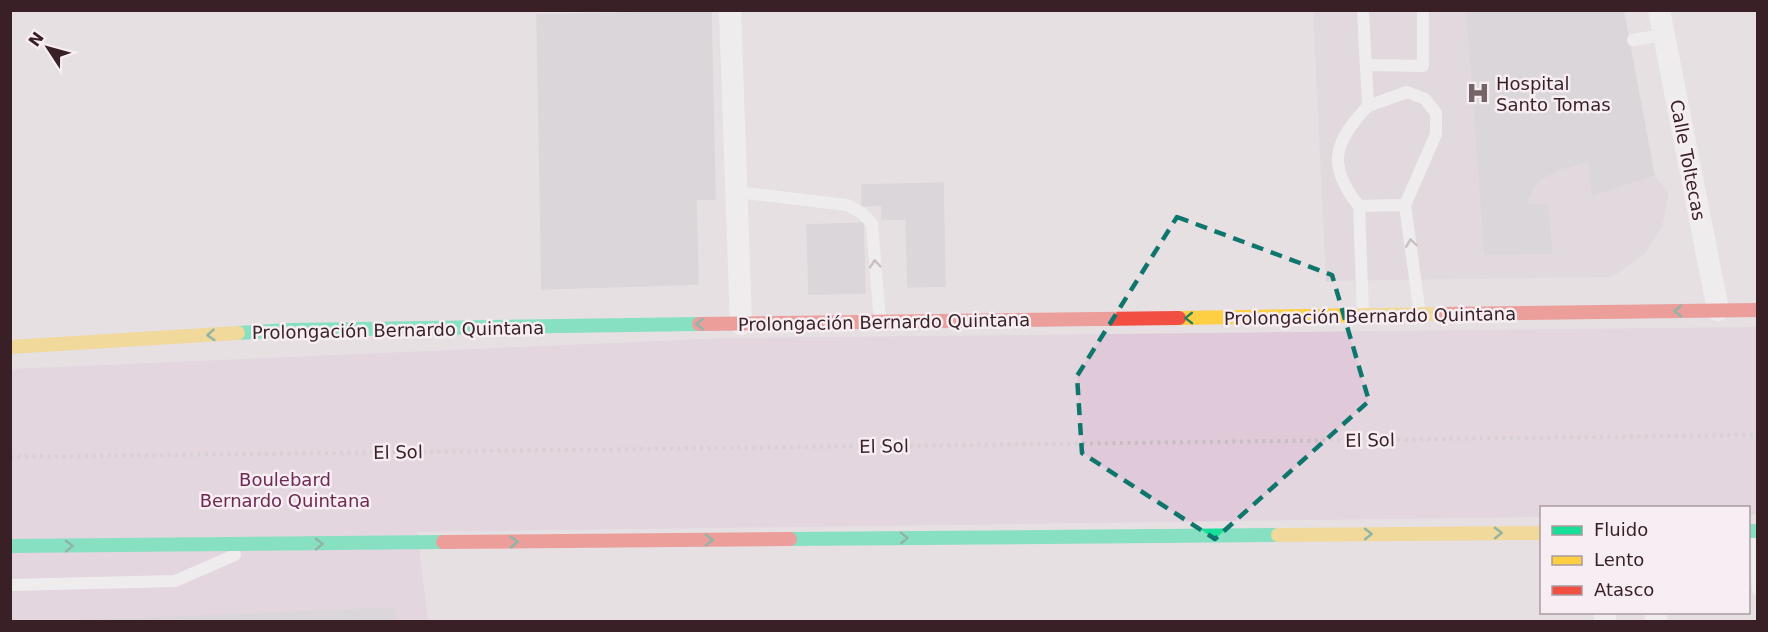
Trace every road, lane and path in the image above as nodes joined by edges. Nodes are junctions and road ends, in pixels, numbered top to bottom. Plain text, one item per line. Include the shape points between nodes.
1 (730, 10) edge
2 (1363, 10) edge
3 (1422, 10) edge
4 (1659, 10) edge
5 (1664, 35) junction
6 (1633, 40) dead end
7 (1366, 65) junction
8 (1368, 106) junction
9 (737, 192) junction
10 (1406, 205) junction
11 (1359, 206) junction
12 (1718, 310) junction
13 (1758, 310) edge
14 (1363, 315) junction
15 (1420, 316) junction
16 (880, 322) junction
17 (741, 324) junction
18 (10, 348) edge
19 (1758, 435) edge
20 (10, 457) edge
21 (1752, 531) edge
22 (1540, 533) edge
23 (260, 544) junction
24 (10, 546) edge
25 (10, 585) edge
26 (1758, 589) edge

1 - 9 street
2 - 7 lane
3 - 7 lane via 1423,66
4 - 5 street, Calle Toltecas
5 - 6 lane
5 - 12 street, Calle Toltecas
7 - 8 lane
8 - 10 lane via 1407,92 1425,99 1436,113 1436,134
8 - 11 lane via 1348,128 1337,150 1338,171
16 -> 9 lane via 872,224 861,213 847,205
9 - 17 street
10 - 11 lane
15 -> 10 lane
11 - 14 lane
12 - 13 main road, Prolongación Bernardo Quintana
12 -> 15 main road, Prolongación Bernardo Quintana
14 - 15 main road, Prolongación Bernardo Quintana
14 -> 16 main road, Prolongación Bernardo Quintana
16 - 17 main road, Prolongación Bernardo Quintana
17 -> 18 main road, Prolongación Bernardo Quintana via 289,330
19 - 20 path, El Sol
21 - 26 lane
23 -> 22 main road
24 -> 23 main road
23 - 25 lane via 175,581

